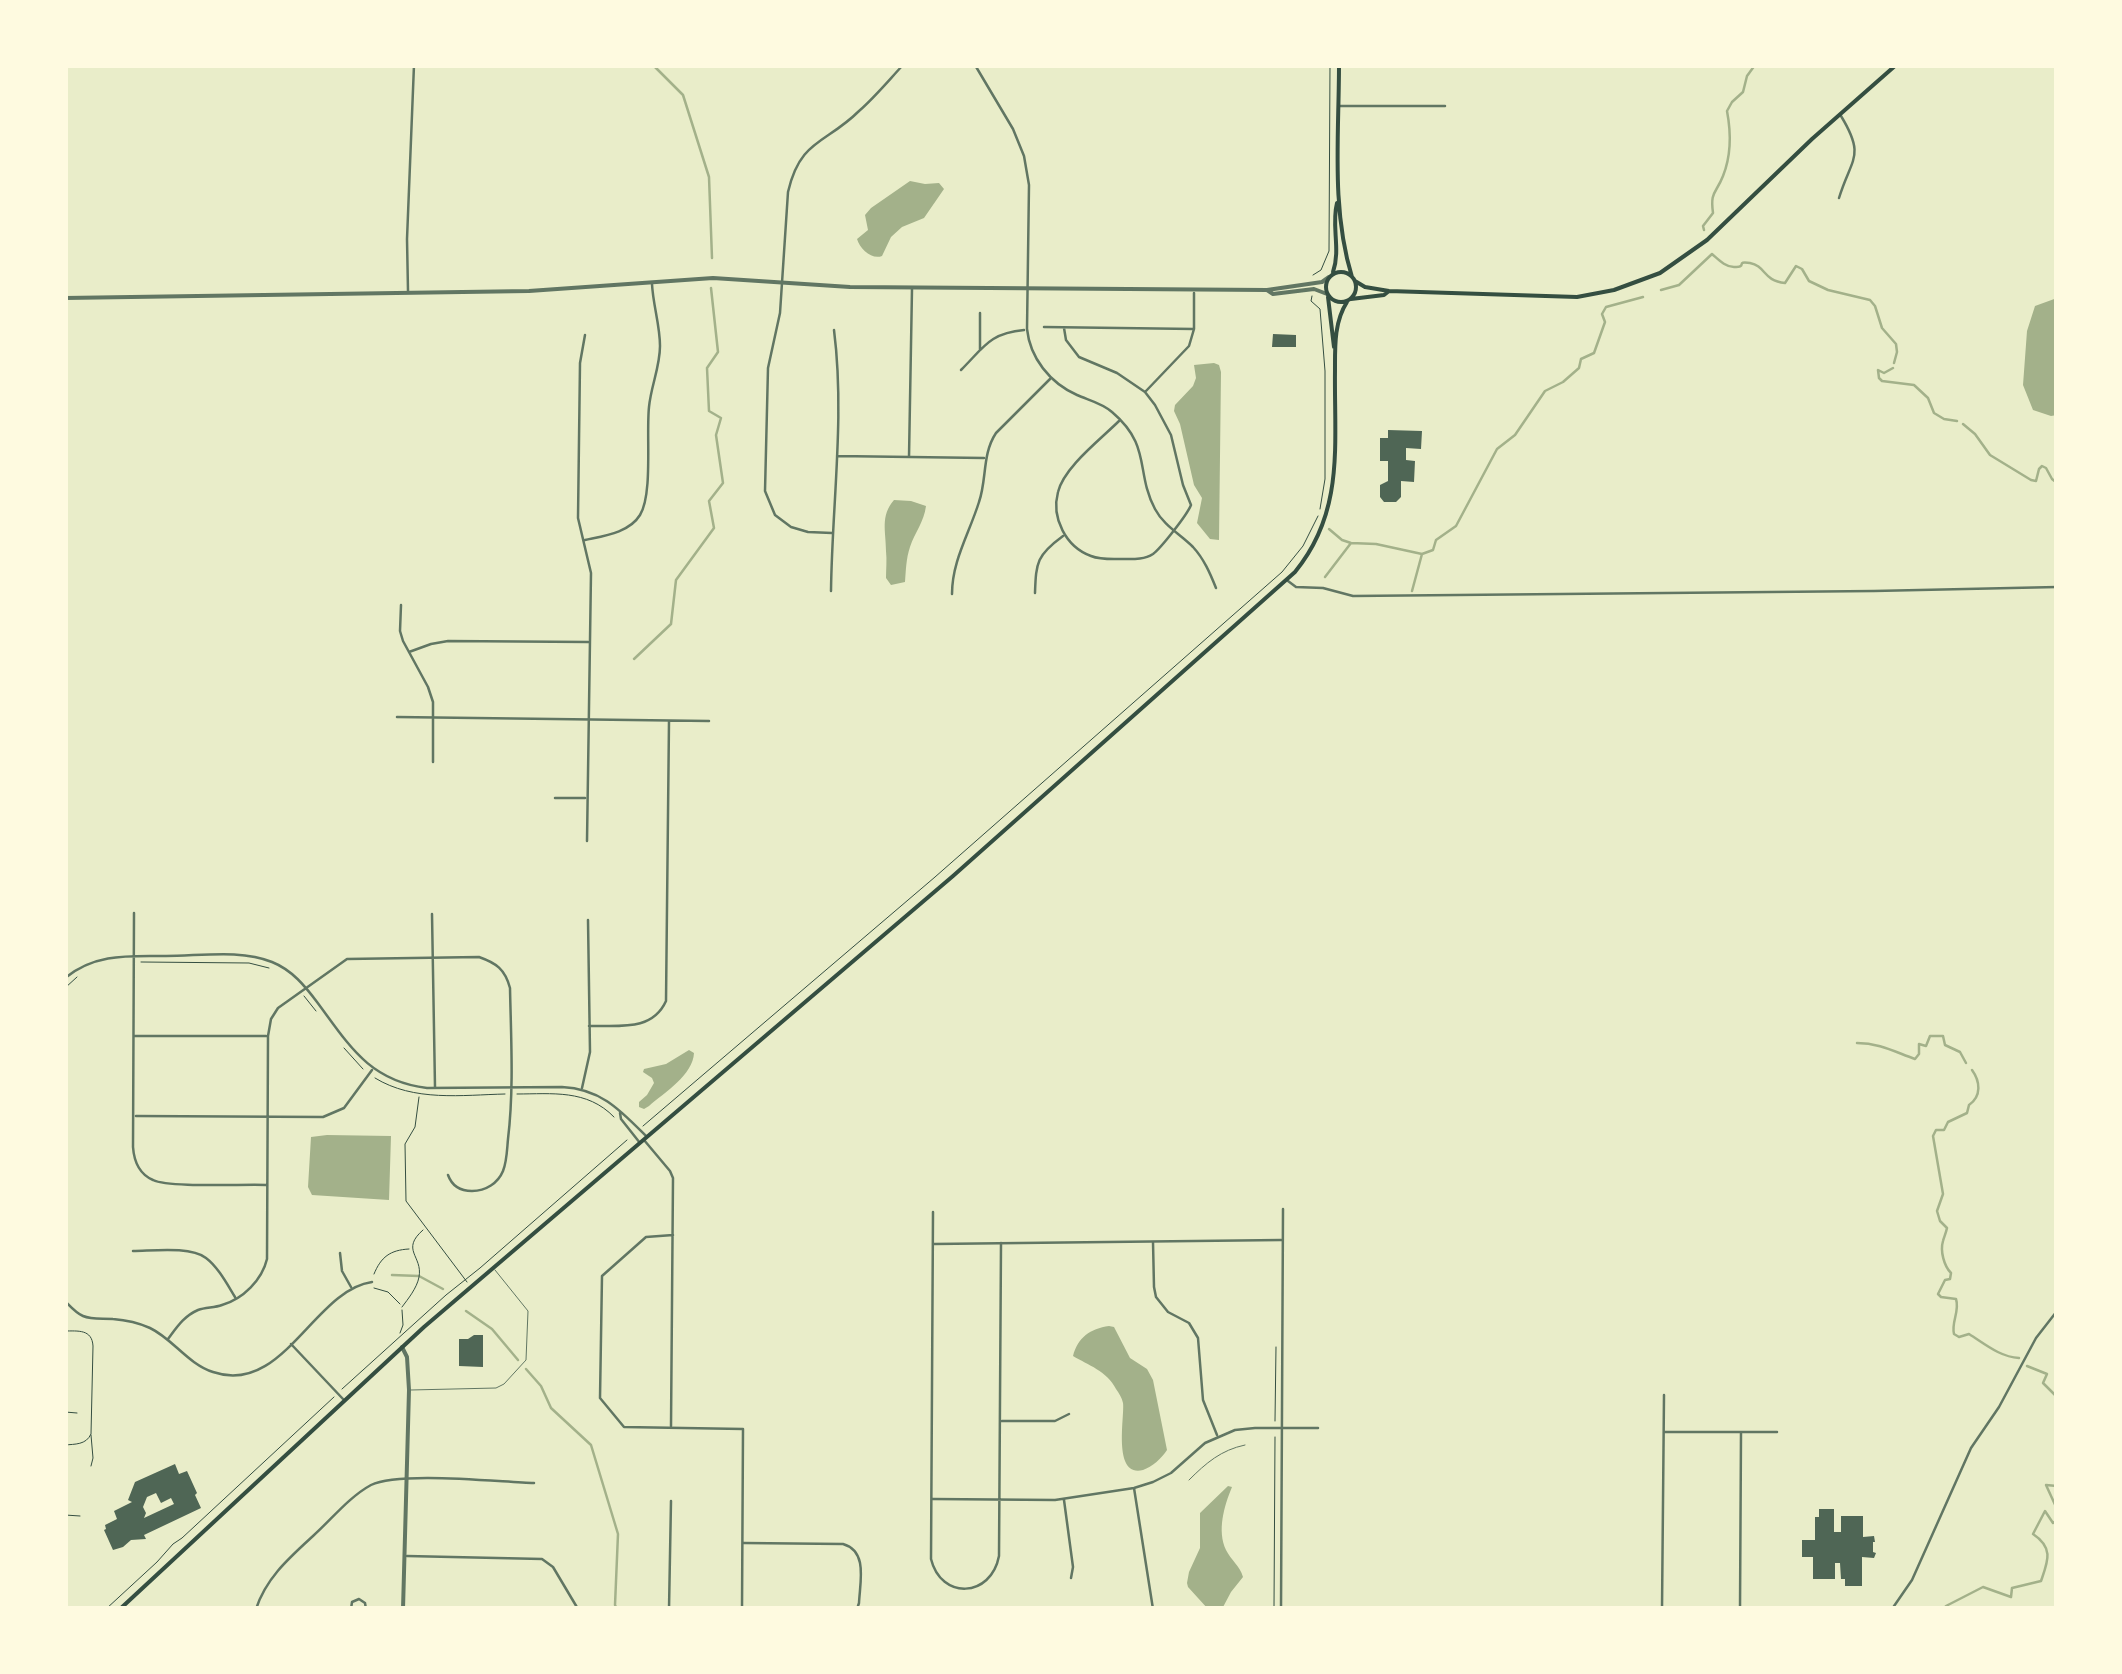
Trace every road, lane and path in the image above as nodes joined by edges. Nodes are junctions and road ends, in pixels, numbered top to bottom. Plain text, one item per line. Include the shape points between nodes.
1 (414, 65) edge
2 (903, 65) edge
3 (976, 65) edge
4 (1330, 65) edge
5 (1339, 65) edge
6 (1896, 65) edge
7 (1339, 106) junction
8 (1446, 106) dead end
9 (1840, 114) junction
10 (1338, 198) junction
11 (1839, 198) dead end
12 (1331, 276) junction
13 (1354, 279) junction
14 (652, 282) junction
15 (783, 282) junction
16 (1313, 282) junction
17 (912, 288) junction
18 (1028, 288) junction
19 (1194, 289) junction
20 (1314, 289) junction
21 (1267, 290) junction
22 (1389, 291) junction
23 (408, 292) junction
24 (1327, 295) junction
25 (65, 298) edge
26 (1349, 301) junction
27 (980, 314) dead end
28 (1044, 327) dead end
29 (1064, 328) junction
30 (1194, 329) junction
31 (834, 330) dead end
32 (1027, 330) junction
33 (585, 335) dead end
34 (980, 351) junction
35 (1335, 351) junction
36 (961, 370) dead end
37 (1051, 378) junction
38 (1144, 392) junction
39 (1120, 420) junction
40 (836, 456) junction
41 (910, 457) junction
42 (986, 458) junction
43 (1172, 530) junction
44 (832, 533) junction
45 (1064, 535) junction
46 (584, 541) junction
47 (1287, 580) junction
48 (2057, 587) edge
49 (1216, 588) dead end
50 (832, 591) dead end
51 (952, 594) dead end
52 (1035, 594) dead end
53 (400, 606) dead end
54 (589, 642) junction
55 (408, 652) junction
56 (397, 717) dead end
57 (434, 717) junction
58 (588, 720) junction
59 (669, 721) junction
60 (709, 721) dead end
61 (433, 762) dead end
62 (555, 798) dead end
63 (587, 798) junction
64 (587, 842) dead end
65 (134, 913) dead end
66 (432, 914) dead end
67 (588, 920) dead end
68 (134, 956) junction
69 (433, 957) junction
70 (65, 978) edge
71 (306, 987) junction
72 (589, 1026) junction
73 (134, 1036) junction
74 (268, 1036) junction
75 (372, 1069) junction
76 (435, 1088) junction
77 (512, 1088) junction
78 (582, 1090) junction
79 (419, 1094) dead end
80 (620, 1112) junction
81 (133, 1116) junction
82 (268, 1117) junction
83 (640, 1129) junction
84 (634, 1134) junction
85 (643, 1140) junction
86 (448, 1176) dead end
87 (268, 1184) junction
88 (1283, 1210) dead end
89 (932, 1212) dead end
90 (426, 1228) junction
91 (673, 1234) junction
92 (1283, 1240) junction
93 (1153, 1242) junction
94 (1002, 1243) junction
95 (932, 1244) junction
96 (412, 1249) junction
97 (132, 1251) dead end
98 (340, 1253) dead end
99 (493, 1268) junction
100 (374, 1274) dead end
101 (465, 1279) junction
102 (372, 1282) dead end
103 (471, 1287) junction
104 (352, 1288) junction
105 (374, 1288) dead end
106 (236, 1298) junction
107 (65, 1301) edge
108 (402, 1307) junction
109 (2057, 1311) edge
110 (403, 1321) junction
111 (411, 1326) junction
112 (65, 1331) edge
113 (399, 1336) junction
114 (168, 1339) junction
115 (291, 1344) junction
116 (1276, 1345) dead end
117 (402, 1347) junction
118 (409, 1390) junction
119 (337, 1394) junction
120 (1664, 1395) dead end
121 (344, 1400) junction
122 (65, 1412) edge
123 (77, 1413) dead end
124 (1069, 1414) dead end
125 (1000, 1420) junction
126 (671, 1428) junction
127 (1276, 1428) junction
128 (1282, 1428) junction
129 (1318, 1428) dead end
130 (1664, 1432) junction
131 (1741, 1432) junction
132 (1777, 1432) dead end
133 (92, 1434) junction
134 (1218, 1436) junction
135 (65, 1445) edge
136 (1246, 1445) dead end
137 (91, 1466) dead end
138 (406, 1478) junction
139 (1189, 1480) dead end
140 (534, 1483) dead end
141 (1134, 1488) junction
142 (930, 1499) junction
143 (1000, 1499) junction
144 (1064, 1499) junction
145 (671, 1501) dead end
146 (65, 1515) edge
147 (80, 1516) dead end
148 (742, 1543) junction
149 (404, 1556) junction
150 (1070, 1578) dead end
151 (106, 1609) edge
152 (120, 1609) edge
153 (256, 1609) edge
154 (352, 1609) edge
155 (366, 1609) edge
156 (403, 1609) edge
157 (578, 1609) edge
158 (670, 1609) edge
159 (742, 1609) edge
160 (857, 1609) edge
161 (1153, 1609) edge
162 (1274, 1609) edge
163 (1281, 1609) edge
164 (1662, 1609) edge
165 (1740, 1609) edge
166 (1892, 1609) edge

1 - 23 street
2 - 15 street via 858,113 800,157 788,192
3 - 18 street via 1024,156
4 - 16 path via 1329,252
5 - 7 main road
6 - 9 main road
7 - 8 street
7 - 10 main road
9 - 11 street via 1856,154
9 - 22 main road via 1707,240 1642,281 1557,298
10 - 12 main road
10 - 13 main road
12 - 13 main road via 1340,272
12 - 16 street
12 - 24 main road
13 - 22 main road
13 - 26 main road
14 - 15 street
14 - 23 street
14 - 46 street via 660,342 648,409 647,494 642,512 626,528
15 - 17 street
15 - 44 street via 768,368 764,492 775,515 791,527
16 - 21 street
17 - 18 street
17 - 41 street
18 - 19 street
18 - 32 street
19 - 21 street
19 - 30 street
20 - 21 street
20 - 24 street
20 - 83 path via 1324,353 1325,479 1318,514 1296,558
22 - 26 main road
23 - 25 street
24 - 26 main road
24 - 35 main road
26 - 35 main road via 1338,319
27 - 34 street
28 - 29 street
29 - 30 street
29 - 38 street via 1080,357
30 - 38 street via 1189,346
31 - 40 street
32 - 34 street via 1004,331
32 - 37 street
33 - 46 street via 578,518
34 - 36 street
35 - 47 main road via 1331,502 1314,546
37 - 39 street
37 - 42 street via 996,433
38 - 43 street via 1172,435 1190,496 1189,511
39 - 43 street via 1137,443 1154,508
39 - 45 street via 1064,479 1057,504
40 - 41 street
40 - 44 street
41 - 42 street
42 - 51 street
43 - 45 street via 1155,553 1136,559 1092,556
43 - 49 street via 1203,559
44 - 50 street
45 - 52 street via 1040,556
46 - 54 street via 591,573
47 - 48 street via 1353,596
47 - 85 main road
53 - 55 street
54 - 55 street via 448,641
54 - 58 street
55 - 57 street via 431,695
56 - 57 street
57 - 58 street
57 - 61 street
58 - 59 street
58 - 63 street
59 - 60 street
59 - 72 street via 666,1001 643,1024
62 - 63 street
63 - 64 street
65 - 68 street
66 - 69 street
67 - 72 street
68 - 70 street via 89,962
68 - 71 street via 260,958
68 - 73 street
69 - 71 street via 346,958
69 - 76 street
69 - 77 street via 479,957 507,976
71 - 74 street via 278,1008
71 - 75 street
72 - 78 street
73 - 74 street
73 - 81 street
74 - 82 street
75 - 76 street via 406,1085
75 - 82 street via 332,1115
76 - 77 street
77 - 78 street
77 - 86 street via 505,1164 496,1182 465,1191
78 - 80 street
79 - 90 path via 406,1144 404,1195
80 - 83 street
80 - 84 street
81 - 82 street
81 - 87 street via 135,1160 152,1180
82 - 87 street
83 - 85 street
84 - 85 street
84 - 101 path
85 - 91 street via 673,1174
85 - 99 main road
87 - 106 street via 267,1259 256,1282
88 - 92 street
89 - 95 street
90 - 96 path
90 - 101 path
91 - 126 street
91 - 126 street via 646,1237 602,1276 600,1359 600,1398 619,1423
92 - 93 street
92 - 128 street
93 - 94 street
93 - 134 street via 1156,1297 1198,1338 1203,1400
94 - 95 street
94 - 125 street
95 - 142 street
96 - 100 path via 388,1254
96 - 108 path via 419,1276
97 - 106 street via 202,1255
98 - 104 street
99 - 103 main road
99 - 118 lane via 528,1311 524,1364 496,1388
101 - 103 path
101 - 111 path
102 - 104 street
103 - 117 main road
104 - 115 street
105 - 108 path
106 - 114 street via 193,1312
107 - 114 street via 86,1318 129,1321
108 - 110 path
109 - 166 street via 1971,1448 1912,1580
110 - 111 path
110 - 113 path
111 - 113 path
112 - 133 path via 85,1331 93,1340
113 - 119 path
114 - 115 street via 206,1370 234,1376 260,1370
115 - 119 street
116 - 127 path
117 - 118 street
117 - 121 main road
118 - 138 street
119 - 121 street
119 - 151 path
120 - 130 street
121 - 152 main road
122 - 123 path
124 - 125 street
125 - 143 street
126 - 148 street via 743,1428
127 - 128 street
127 - 134 street
127 - 162 path
128 - 129 street
128 - 163 street
130 - 131 street
130 - 164 street
131 - 132 street
131 - 165 street
133 - 135 path
133 - 137 path
134 - 141 street via 1171,1474
136 - 139 lane via 1224,1451
138 - 140 street
138 - 149 street
138 - 153 street via 384,1480 356,1496 272,1576
141 - 144 street
141 - 161 street
142 - 143 street
142 - 143 street via 933,1569 965,1589 988,1579 998,1564
143 - 144 street
144 - 150 street
145 - 158 street
146 - 147 path
148 - 159 street
148 - 160 street via 852,1547 860,1558
149 - 156 street
149 - 157 street via 542,1558
154 - 155 street via 359,1599

